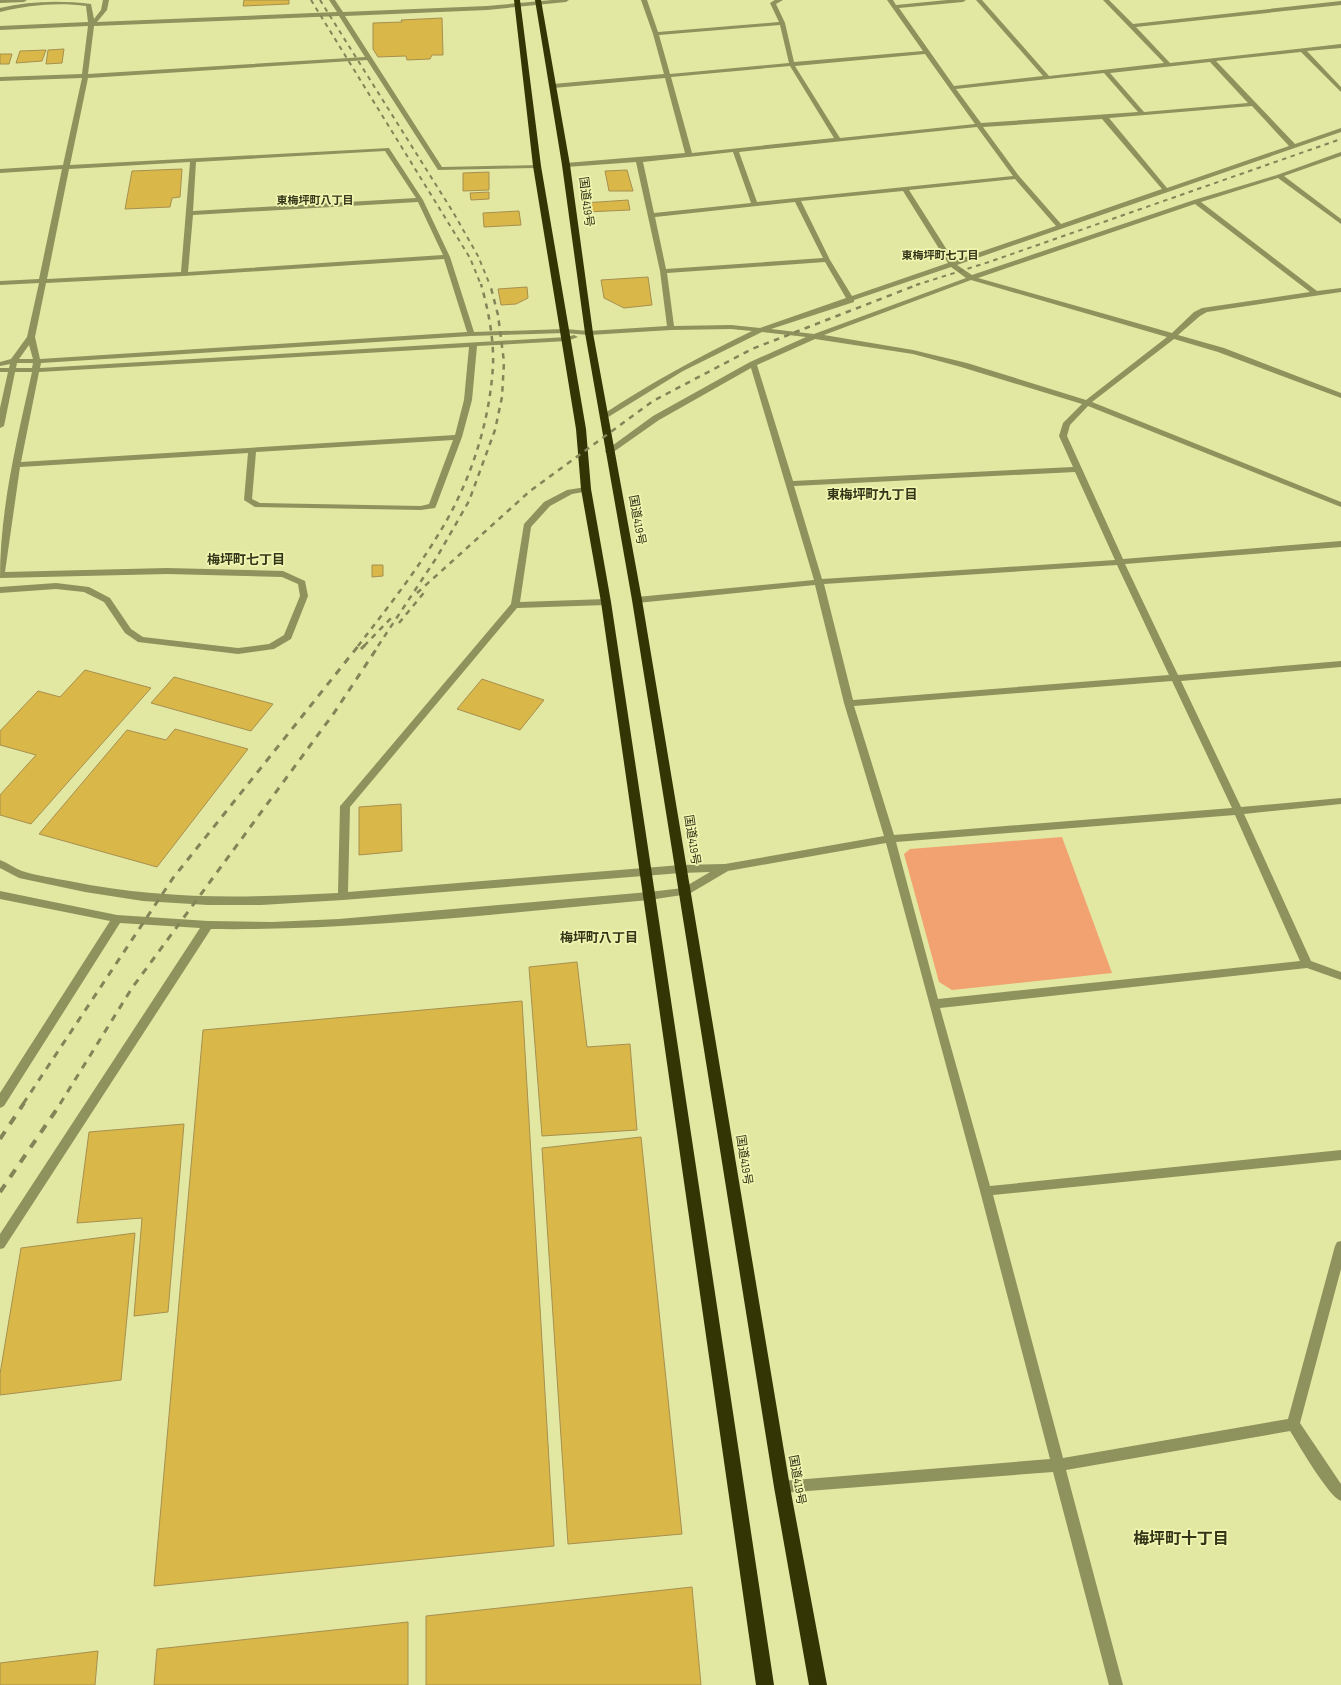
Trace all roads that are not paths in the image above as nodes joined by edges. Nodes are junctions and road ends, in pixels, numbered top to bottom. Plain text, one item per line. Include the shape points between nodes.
1 (25, 0) edge
2 (106, 0) edge
3 (332, 0) edge
4 (566, 0) edge
5 (644, 0) edge
6 (780, 0) edge
7 (890, 0) edge
8 (963, 0) edge
9 (979, 0) edge
10 (1106, 0) edge
11 (0, 1) edge
12 (538, 2) edge
13 (517, 3) edge
14 (1341, 3) edge
15 (895, 7) junction
16 (0, 10) edge
17 (341, 14) junction
18 (782, 23) junction
19 (92, 24) junction
20 (1131, 26) junction
21 (0, 28) edge
22 (656, 34) junction
23 (1341, 46) edge
24 (1302, 50) junction
25 (928, 52) junction
26 (369, 58) junction
27 (1211, 60) junction
28 (1168, 64) junction
29 (792, 65) junction
30 (1105, 71) junction
31 (85, 76) junction
32 (667, 77) junction
33 (1047, 78) junction
34 (0, 79) edge
35 (553, 86) junction
36 (952, 88) junction
37 (1341, 90) edge
38 (1254, 104) junction
39 (1143, 114) junction
40 (1104, 117) junction
41 (980, 125) junction
42 (1339, 132) edge
43 (838, 140) junction
44 (1294, 147) junction
45 (735, 150) junction
46 (1341, 154) edge
47 (689, 155) junction
48 (193, 160) junction
49 (639, 160) junction
50 (537, 166) junction
51 (566, 166) junction
52 (66, 167) junction
53 (0, 171) edge
54 (1279, 176) junction
55 (1017, 177) junction
56 (904, 188) junction
57 (1166, 190) junction
58 (420, 200) junction
59 (797, 200) junction
60 (1196, 201) junction
61 (754, 203) junction
62 (190, 214) junction
63 (650, 215) junction
64 (1341, 222) edge
65 (1060, 227) junction
66 (447, 257) junction
67 (827, 260) junction
68 (953, 265) junction
69 (663, 271) junction
70 (184, 274) junction
71 (971, 278) junction
72 (44, 280) junction
73 (0, 283) edge
74 (1341, 290) edge
75 (1316, 294) junction
76 (851, 300) junction
77 (671, 328) junction
78 (760, 330) junction
79 (589, 333) junction
80 (471, 334) junction
81 (566, 335) junction
82 (815, 336) junction
83 (1173, 336) junction
84 (31, 337) junction
85 (473, 346) junction
86 (14, 361) junction
87 (37, 361) junction
88 (0, 364) edge
89 (753, 364) junction
90 (0, 370) edge
91 (36, 370) junction
92 (12, 371) junction
93 (1341, 387) edge
94 (1333, 393) junction
95 (1341, 396) edge
96 (1087, 403) junction
97 (605, 417) junction
98 (0, 426) edge
99 (458, 437) junction
100 (252, 450) junction
101 (609, 451) junction
102 (16, 465) junction
103 (1078, 469) junction
104 (790, 484) junction
105 (586, 489) junction
106 (1341, 505) edge
107 (1341, 544) edge
108 (1120, 562) junction
109 (0, 574) edge
110 (819, 582) junction
111 (0, 590) edge
112 (637, 600) junction
113 (606, 602) junction
114 (515, 605) junction
115 (1341, 664) edge
116 (1175, 678) junction
117 (849, 703) junction
118 (1341, 801) edge
119 (1238, 811) junction
120 (890, 839) junction
121 (0, 864) edge
122 (725, 868) junction
123 (681, 869) junction
124 (646, 872) junction
125 (685, 891) junction
126 (0, 895) edge
127 (343, 896) junction
128 (649, 896) junction
129 (117, 918) junction
130 (208, 925) junction
131 (1307, 964) junction
132 (1341, 976) edge
133 (934, 1004) junction
134 (0, 1103) edge
135 (1341, 1155) edge
136 (986, 1191) junction
137 (0, 1244) edge
138 (1341, 1246) edge
139 (1293, 1424) junction
140 (1059, 1465) junction
141 (782, 1487) junction
142 (1341, 1495) edge
143 (765, 1685) edge
144 (818, 1685) edge
145 (1116, 1685) edge

1 - 11 street
2 - 19 street via 104,12
3 - 17 street
4 - 12 street
5 - 22 street
6 - 18 street via 773,2
7 - 15 street
8 - 15 street
9 - 33 street
10 - 20 street
12 - 13 street
12 - 35 highway, 国道419号
13 - 17 street
13 - 50 highway
14 - 20 street
15 - 25 street
16 - 19 street via 39,3 81,2 89,4
17 - 19 street
17 - 26 street
18 - 22 street
18 - 29 street
19 - 21 street
19 - 31 street
20 - 28 street
22 - 32 street
23 - 24 street
24 - 27 street
24 - 37 street
25 - 29 street
25 - 36 street
26 - 31 street
26 - 50 street via 440,169
27 - 28 street
27 - 38 street
28 - 30 street
29 - 32 street
29 - 43 street
30 - 33 street
30 - 39 street
31 - 34 street
31 - 52 street
32 - 35 street
32 - 47 street
33 - 36 street
35 - 51 highway, 国道419号
36 - 41 street
38 - 39 street
38 - 44 street
39 - 40 street
40 - 41 street
40 - 57 street
41 - 43 street
41 - 55 street
42 - 44 street
43 - 45 street
44 - 57 street
45 - 47 street
45 - 61 street
46 - 54 street
47 - 49 street
48 - 52 street
48 - 58 street via 387,149
48 - 62 street
49 - 51 street
49 - 63 street
50 - 81 highway
51 - 79 highway, 国道419号
52 - 53 street
52 - 72 street
54 - 60 street
54 - 64 street
55 - 56 street
55 - 65 street
56 - 59 street
56 - 68 street
57 - 65 street
58 - 62 street
58 - 66 street
59 - 61 street
59 - 67 street
60 - 71 street
60 - 75 street
61 - 63 street
62 - 70 street
63 - 69 street
65 - 68 street
66 - 70 street
66 - 80 street
67 - 69 street
67 - 76 street
68 - 71 street
68 - 76 street
69 - 77 street
70 - 72 street
71 - 82 street
71 - 83 street
72 - 73 street
72 - 84 street
74 - 75 street
75 - 83 street via 1205,310
76 - 78 street
77 - 78 street via 731,327
77 - 79 street
78 - 82 street
78 - 97 street via 674,373
79 - 81 street
79 - 97 highway, 国道419号
80 - 81 street
80 - 87 street
81 - 85 street
81 - 105 highway via 581,429
82 - 89 street
82 - 96 street via 913,352
83 - 94 street via 1221,350
83 - 96 street
84 - 86 street
84 - 87 street
85 - 91 street
85 - 99 street via 468,400
86 - 87 street
86 - 88 street
86 - 92 street
87 - 91 street
89 - 101 street via 656,418
89 - 104 street
90 - 92 street
91 - 92 street
91 - 102 street
92 - 98 street
93 - 94 street
94 - 95 street
96 - 103 street via 1071,418 1063,436
96 - 106 street
97 - 101 highway, 国道419号
99 - 100 street
99 - 100 street via 432,506 420,508 258,505 248,500
100 - 102 street
101 - 112 highway, 国道419号
102 - 109 street
103 - 104 street
103 - 108 street
104 - 110 street
105 - 113 highway
105 - 114 street via 570,492 548,504 527,526
107 - 108 street
108 - 110 street
108 - 116 street
109 - 111 street via 167,571 283,574 302,583 304,596 288,637 271,647 238,651 141,640 128,631 107,600 86,589 56,586
110 - 112 street
110 - 117 street
112 - 123 highway, 国道419号
113 - 114 street
113 - 124 highway
114 - 127 street via 345,806
115 - 116 street
116 - 117 street
116 - 119 street
117 - 120 street
118 - 119 street
119 - 120 street
119 - 131 street
120 - 122 street
120 - 133 street
121 - 127 street via 19,874 143,898 261,901
122 - 123 street
122 - 125 street
123 - 124 street
123 - 125 highway, 国道419号
124 - 127 street
124 - 128 highway
125 - 128 street
125 - 141 highway, 国道419号
126 - 129 street
128 - 130 street via 339,922 272,926
128 - 143 highway
129 - 130 street
129 - 134 street
130 - 137 street
131 - 132 street
131 - 133 street
133 - 136 street
135 - 136 street
136 - 140 street
138 - 139 street
139 - 140 street
139 - 142 street
140 - 141 street
140 - 145 street
141 - 144 highway, 国道419号

